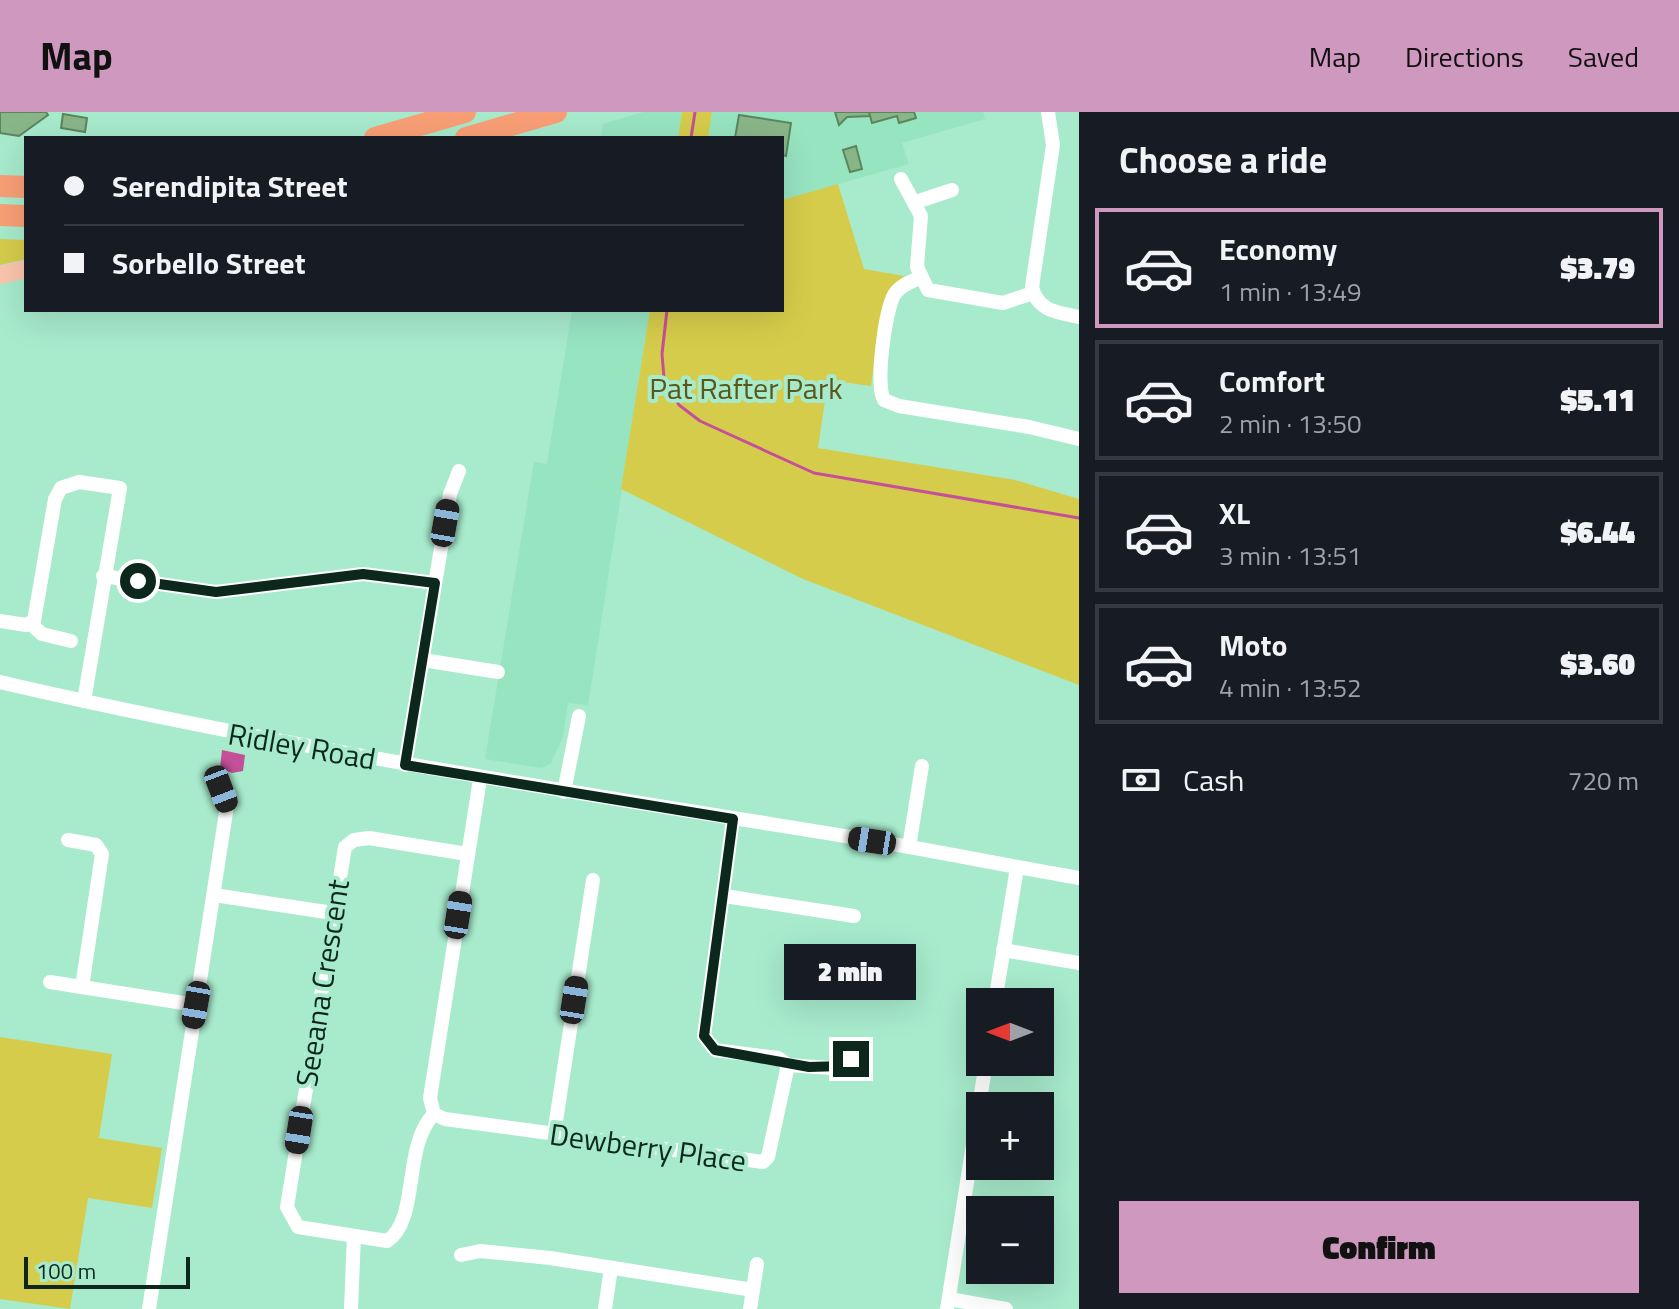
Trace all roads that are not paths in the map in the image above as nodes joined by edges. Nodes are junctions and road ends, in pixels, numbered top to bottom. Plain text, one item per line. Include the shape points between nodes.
1 (465, 112) edge
2 (556, 112) edge
3 (1048, 112) edge
4 (382, 136) edge
5 (473, 136) edge
6 (901, 179) dead end
7 (0, 186) edge
8 (24, 187) edge
9 (952, 190) dead end
10 (916, 202) junction
11 (0, 215) edge
12 (24, 216) edge
13 (24, 269) edge
14 (0, 275) edge
15 (919, 278) junction
16 (1033, 293) junction
17 (1079, 317) edge
18 (1079, 439) edge
19 (459, 471) dead end
20 (103, 576) junction
21 (435, 583) junction
22 (0, 621) edge
23 (31, 624) junction
24 (71, 641) dead end
25 (423, 660) junction
26 (498, 672) dead end
27 (0, 682) edge
28 (84, 701) junction
29 (579, 716) dead end
30 (405, 765) junction
31 (922, 766) dead end
32 (480, 779) junction
33 (221, 789) dead end
34 (564, 792) junction
35 (733, 819) junction
36 (68, 840) dead end
37 (909, 847) junction
38 (467, 854) junction
39 (1017, 868) junction
40 (1079, 878) edge
41 (593, 880) dead end
42 (214, 895) junction
43 (725, 896) junction
44 (333, 913) junction
45 (854, 916) dead end
46 (1003, 950) junction
47 (1079, 963) edge
48 (50, 982) dead end
49 (82, 987) junction
50 (997, 988) edge
51 (196, 1005) junction
52 (851, 1059) dead end
53 (788, 1065) junction
54 (984, 1076) edge
55 (434, 1114) junction
56 (554, 1134) junction
57 (354, 1236) junction
58 (461, 1255) dead end
59 (757, 1264) dead end
60 (611, 1268) junction
61 (753, 1290) junction
62 (948, 1304) edge
63 (149, 1309) edge
64 (351, 1309) edge
65 (605, 1309) edge
66 (750, 1309) edge
67 (1006, 1309) edge

1 - 4 highway
2 - 5 highway
3 - 16 street via 1053,145
6 - 10 street
7 - 8 highway
9 - 10 street
10 - 15 street via 922,223
11 - 12 highway
13 - 14 main road
15 - 16 street via 937,294 995,302
15 - 18 street via 892,299 879,382 884,400
16 - 17 street via 1049,311
19 - 21 street
20 - 21 street via 216,592 363,574
20 - 23 street via 120,488 68,484 57,494
20 - 28 street
21 - 25 street
22 - 23 street
23 - 24 street via 52,638
25 - 26 street
25 - 30 street
27 - 28 street, Ridley Road
28 - 30 street, Ridley Road
29 - 34 street
30 - 32 street, Ridley Road
31 - 37 street
32 - 34 street, Ridley Road
32 - 38 street
33 - 42 street via 227,806
34 - 35 street, Ridley Road
35 - 37 street, Ridley Road
35 - 43 street
36 - 49 street via 96,845 102,854
37 - 39 street, Ridley Road
38 - 44 street, Seeana Crescent via 354,840 341,860
38 - 55 street via 430,1098
39 - 40 street, Ridley Road
39 - 46 street
41 - 56 street
42 - 44 street
42 - 51 street
43 - 45 street
43 - 53 street via 704,1036 715,1050 778,1058
44 - 57 street, Seeana Crescent via 287,1207 298,1227
46 - 47 street
46 - 50 street
48 - 49 street
49 - 51 street
51 - 63 street
52 - 53 street via 831,1068
53 - 56 street, Dewberry Place via 763,1162
54 - 62 street
55 - 56 street, Dewberry Place
55 - 57 street, Seeana Crescent via 416,1144 401,1227 387,1241
57 - 64 street
58 - 60 street via 480,1251
59 - 61 street
60 - 61 street
60 - 65 street
61 - 66 street
62 - 67 street

